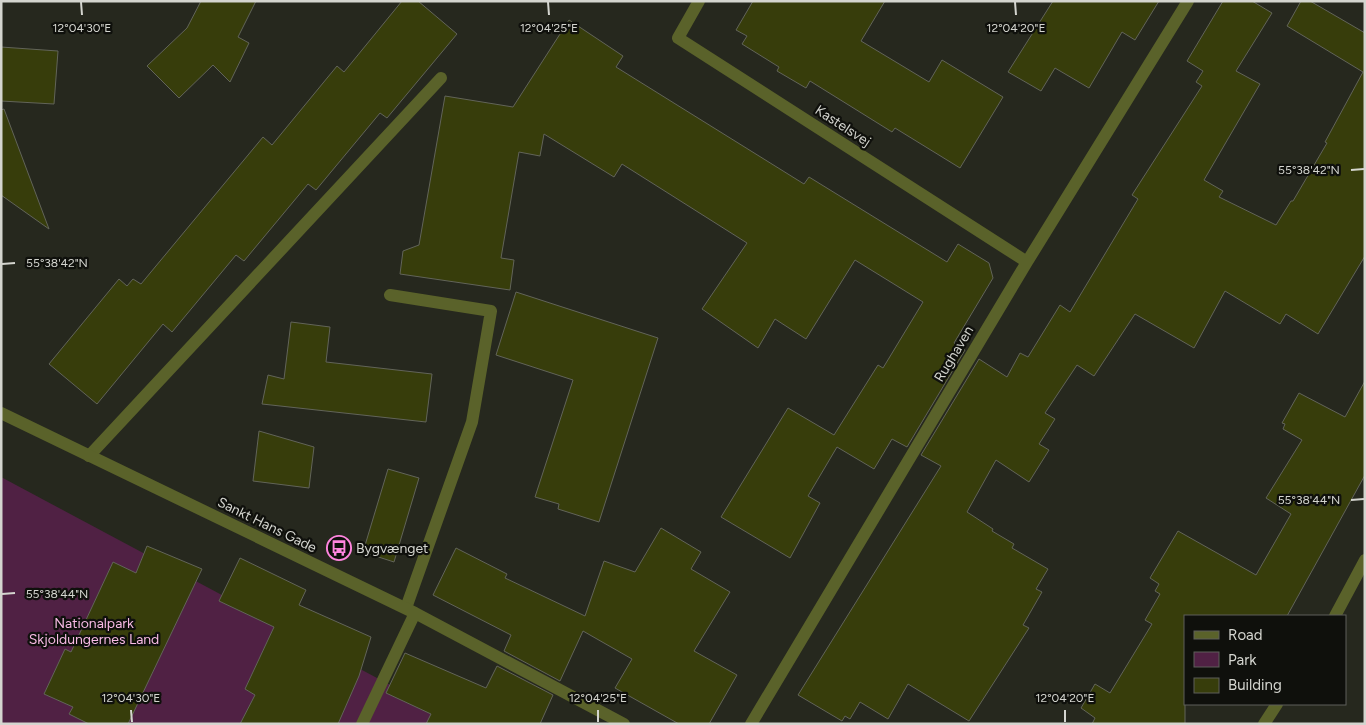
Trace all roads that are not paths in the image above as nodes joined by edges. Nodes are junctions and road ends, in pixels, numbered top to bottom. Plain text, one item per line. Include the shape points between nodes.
1 (699, 1) edge
2 (1188, 1) edge
3 (441, 78) dead end
4 (1027, 262) junction
5 (390, 295) dead end
6 (1, 413) edge
7 (90, 456) junction
8 (1365, 560) edge
9 (411, 610) junction
10 (1336, 615) edge
11 (1277, 705) edge
12 (362, 724) edge
13 (624, 724) edge
14 (751, 724) edge
15 (1264, 724) edge

1 - 4 street, Kastelsvej via 678,38
2 - 4 street, Rughaven
3 - 7 street
4 - 14 street, Rughaven
5 - 9 street via 491,311 472,422
6 - 7 street, Sankt Hans Gade
7 - 9 street, Sankt Hans Gade
8 - 10 street
9 - 12 street
9 - 13 street, Sankt Hans Gade
11 - 15 street

